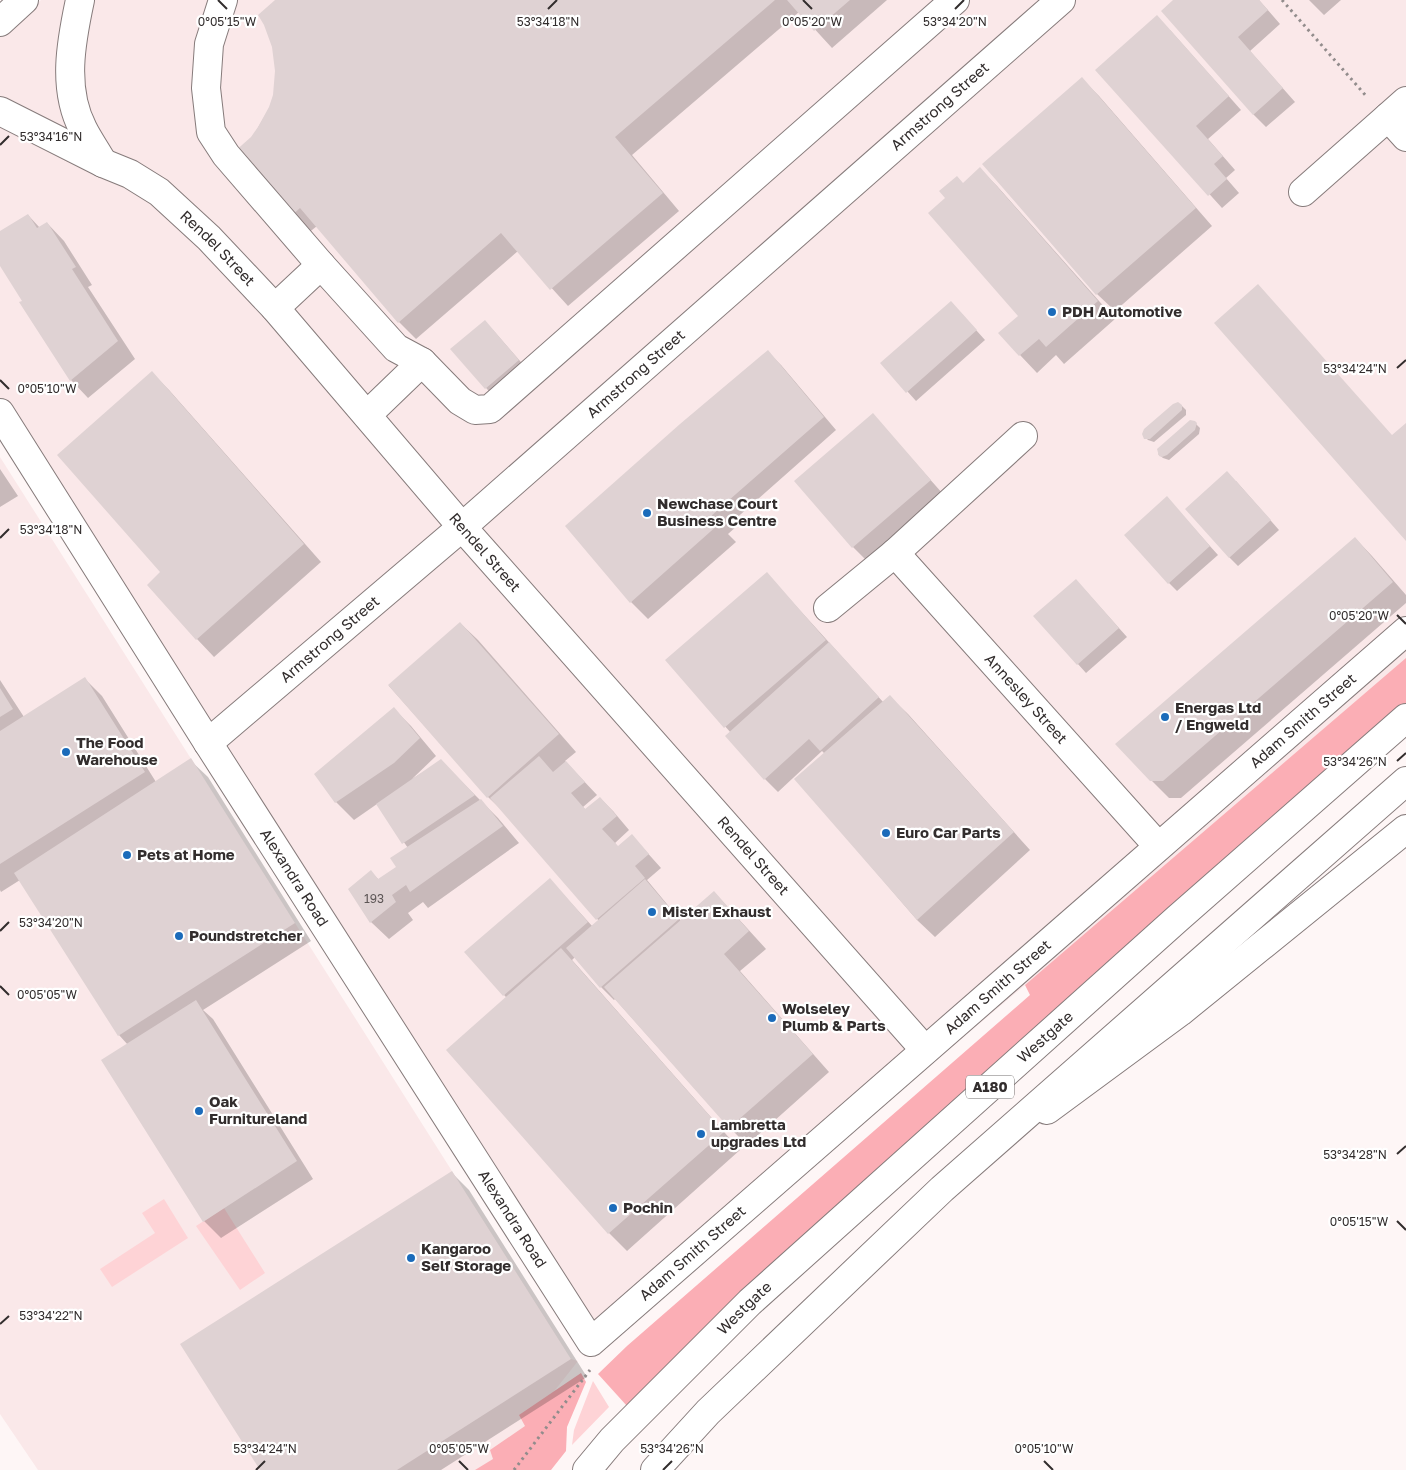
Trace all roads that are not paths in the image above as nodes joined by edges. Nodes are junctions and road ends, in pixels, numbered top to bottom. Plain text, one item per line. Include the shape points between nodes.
1 (24, 0) edge
2 (80, 0) edge
3 (223, 0) edge
4 (955, 0) edge
5 (1062, 0) edge
6 (0, 22) edge
7 (0, 111) edge
8 (1393, 112) edge
9 (1406, 137) edge
10 (103, 162) junction
11 (1303, 192) dead end
12 (321, 265) junction
13 (275, 308) junction
14 (422, 362) junction
15 (0, 413) edge
16 (367, 415) junction
17 (1023, 436) dead end
18 (462, 527) junction
19 (895, 553) junction
20 (828, 608) dead end
21 (1406, 631) edge
22 (1406, 718) edge
23 (208, 743) junction
24 (1406, 781) edge
25 (1406, 829) edge
26 (1158, 846) junction
27 (925, 1050) junction
28 (942, 1189) junction
29 (591, 1342) joint
30 (586, 1470) edge
31 (655, 1470) edge

1 - 6 main road
2 - 10 main road via 72,34 71,82 82,128
3 - 12 main road via 209,44 206,88 211,132 226,155
4 - 14 main road via 490,408 475,410 460,401
5 - 18 main road, Armstrong Street
7 - 10 main road, Rendel Street
8 - 9 main road
8 - 11 main road
10 - 13 main road, Rendel Street via 159,192 209,238
12 - 13 main road
12 - 14 main road via 396,348
13 - 16 main road, Rendel Street
14 - 16 main road
15 - 23 main road, Alexandra Road
16 - 18 main road, Rendel Street
17 - 19 main road
18 - 23 main road, Armstrong Street
18 - 27 main road, Rendel Street
19 - 20 main road
19 - 26 main road, Annesley Street
21 - 26 main road, Adam Smith Street
22 - 30 main road, Westgate / A180 via 750,1302
23 - 29 main road, Alexandra Road
24 - 28 main road, A180
25 - 28 main road via 1180,1012
26 - 27 main road, Adam Smith Street
27 - 29 main road, Adam Smith Street
28 - 31 main road, A180 via 708,1412

